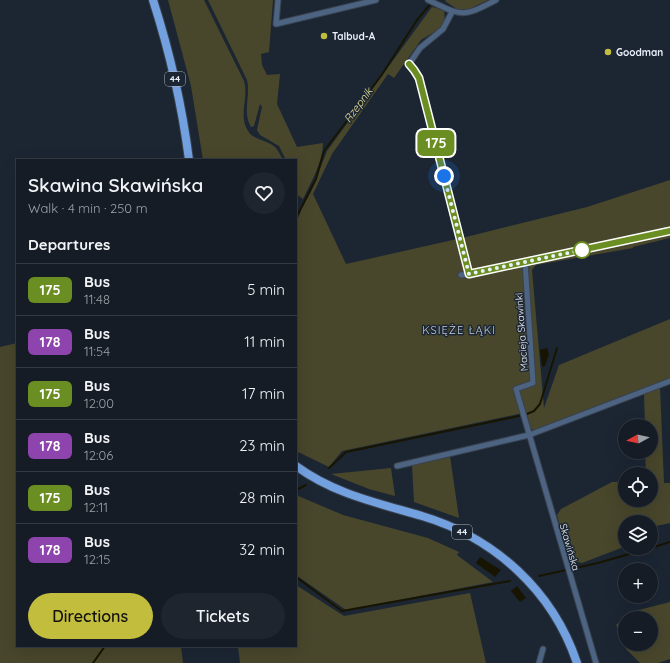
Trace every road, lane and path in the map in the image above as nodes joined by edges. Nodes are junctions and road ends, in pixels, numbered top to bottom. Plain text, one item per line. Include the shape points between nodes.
1 (153, 0) edge
2 (278, 0) edge
3 (376, 0) edge
4 (428, 0) edge
5 (496, 0) edge
6 (452, 12) junction
7 (189, 159) edge
8 (670, 231) edge
9 (524, 262) junction
10 (469, 274) junction
11 (461, 275) dead end
12 (670, 381) edge
13 (529, 435) junction
14 (397, 466) dead end
15 (297, 467) edge
16 (543, 649) dead end
17 (538, 663) edge
18 (577, 663) edge
19 (596, 663) edge

1 - 7 main road, 44 via 172,65
2 - 3 street via 276,24
4 - 6 street
5 - 6 street via 465,14
6 - 10 street via 443,29 420,48 409,64 419,78
8 - 9 street
9 - 10 street
9 - 13 street, Macieja Skawinki via 533,383 516,389
10 - 11 street
12 - 13 street
13 - 14 street
13 - 19 street, Skawińska
15 - 18 main road, 44 via 343,492 446,525 492,549 521,572 551,609 562,627
16 - 17 street

